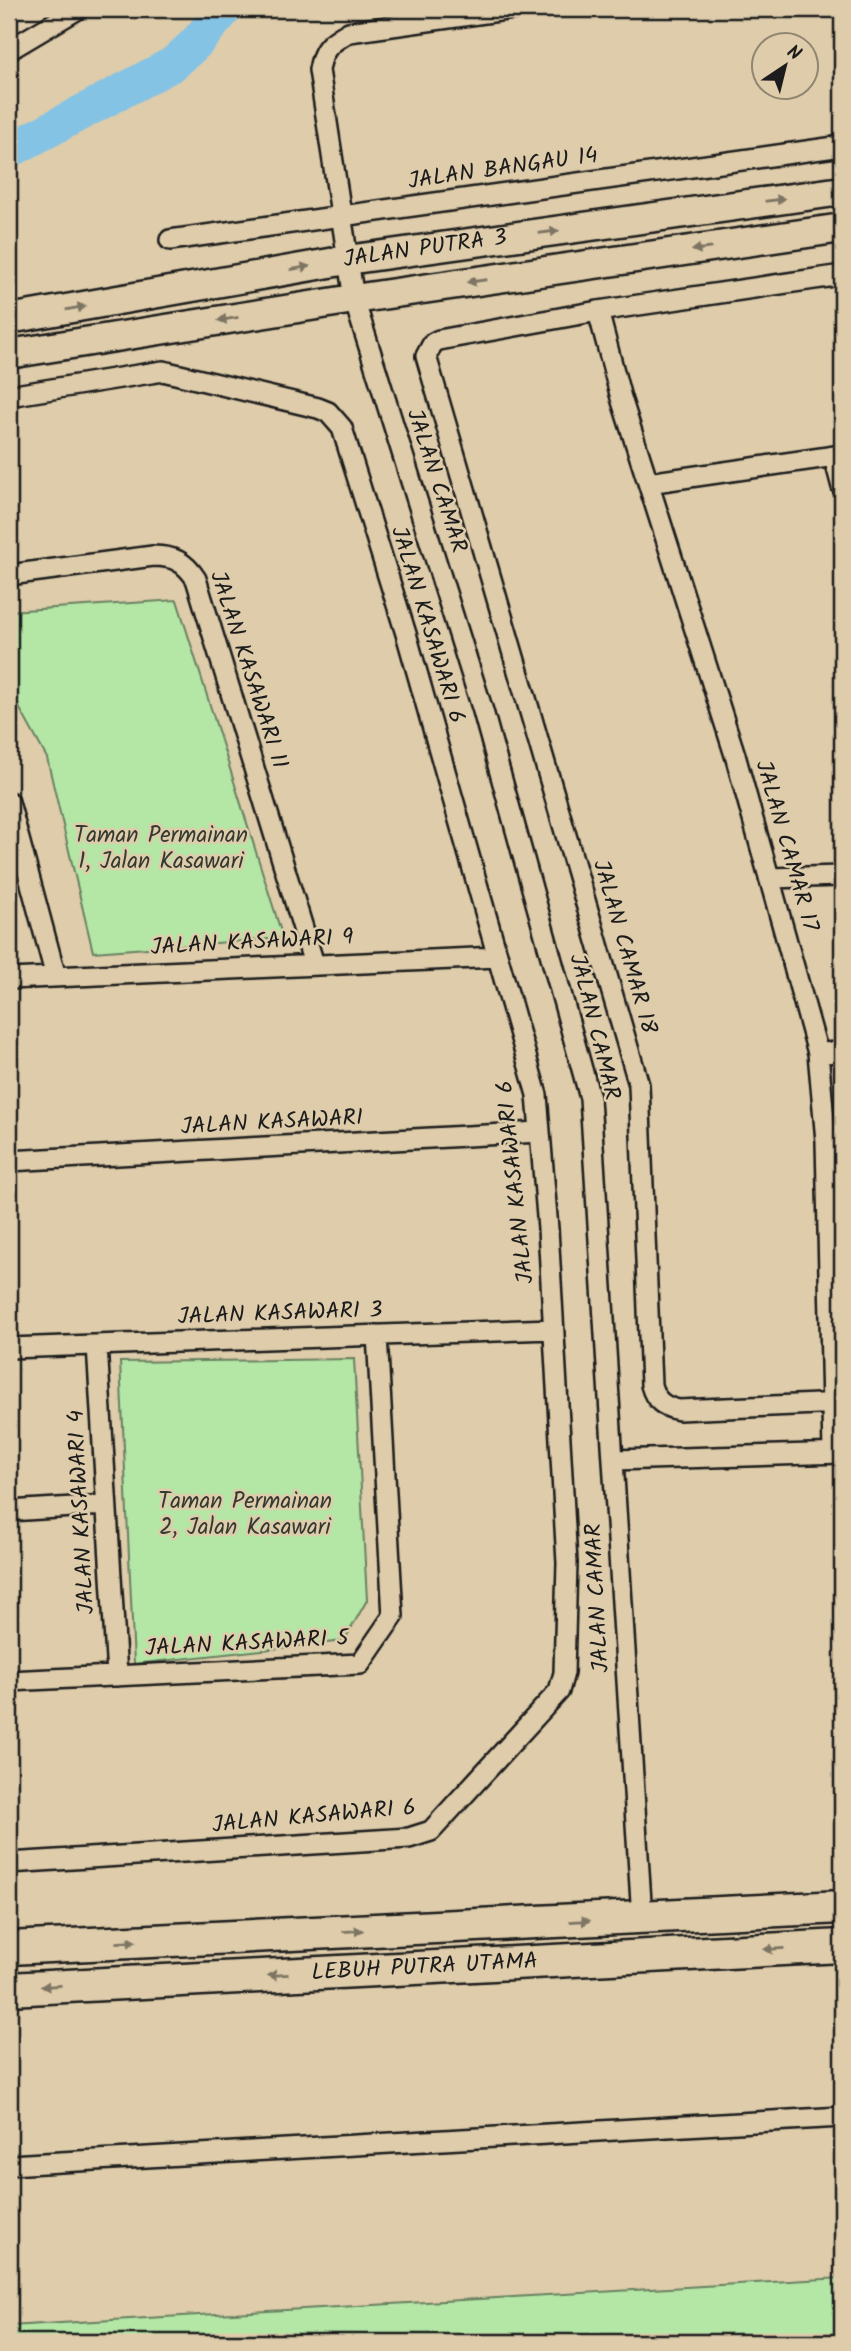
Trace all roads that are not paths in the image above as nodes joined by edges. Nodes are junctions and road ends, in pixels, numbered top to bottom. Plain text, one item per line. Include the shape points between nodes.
1 (78, 9) edge
2 (513, 9) edge
3 (9, 50) edge
4 (842, 146) edge
5 (842, 191) edge
6 (340, 216) junction
7 (842, 228) edge
8 (170, 240) dead end
9 (346, 260) junction
10 (842, 275) edge
11 (354, 299) junction
12 (598, 311) junction
13 (9, 319) edge
14 (9, 354) edge
15 (9, 396) edge
16 (838, 456) edge
17 (648, 483) junction
18 (842, 487) edge
19 (9, 575) edge
20 (9, 802) edge
21 (842, 876) edge
22 (769, 878) junction
23 (498, 957) junction
24 (314, 964) junction
25 (56, 977) junction
26 (9, 979) edge
27 (842, 1052) edge
28 (818, 1053) junction
29 (539, 1132) junction
30 (9, 1161) edge
31 (835, 1224) edge
32 (553, 1329) junction
33 (377, 1335) junction
34 (97, 1345) junction
35 (9, 1348) edge
36 (837, 1403) edge
37 (837, 1453) edge
38 (614, 1460) junction
39 (106, 1505) junction
40 (9, 1511) edge
41 (117, 1676) junction
42 (9, 1681) edge
43 (9, 1863) edge
44 (842, 1908) edge
45 (642, 1918) junction
46 (842, 1946) edge
47 (9, 1948) edge
48 (9, 1989) edge
49 (842, 2117) edge
50 (9, 2165) edge

1 - 3 street
2 - 6 street, JALAN CAMAR via 349,32 322,53 319,69
4 - 6 street, JALAN BANGAU 14
9 -> 5 street, JALAN PUTRA 3
6 - 8 street, JALAN BANGAU 14
6 - 9 street, JALAN CAMAR
7 -> 11 street, JALAN PUTRA 3
9 - 11 street, JALAN CAMAR
13 -> 9 street, JALAN PUTRA 3
10 - 12 street
11 -> 14 street, JALAN PUTRA 3
11 - 38 street, JALAN CAMAR via 483,711 590,1098
12 - 17 street, JALAN CAMAR 17
12 - 36 street, JALAN CAMAR 18 via 439,340 428,349 427,364 639,1085 654,1394 660,1403 679,1410
15 - 23 street, JALAN KASAWARI 6 via 163,371 318,408 336,419 407,637
16 - 17 street
16 - 18 street
17 - 22 street, JALAN CAMAR 17 via 735,755
19 - 24 street, JALAN KASAWARI 11 via 153,556 179,560 189,568
20 - 25 street
21 - 22 street
22 - 28 street, JALAN CAMAR 17
23 - 24 street, JALAN KASAWARI 9
23 - 29 street, JALAN KASAWARI 6 via 537,1095
24 - 25 street, JALAN KASAWARI 9
25 - 26 street, JALAN KASAWARI 9
27 - 28 street
28 - 31 street, JALAN CAMAR 17
29 - 30 street, JALAN KASAWARI
29 - 32 street, JALAN KASAWARI 6
31 - 36 street, JALAN CAMAR 17
32 - 33 street, JALAN KASAWARI 3
32 - 43 street, JALAN KASAWARI 6 via 567,1563 562,1683 554,1699 440,1823 409,1838
33 - 34 street, JALAN KASAWARI 3
33 - 41 street, JALAN KASAWARI 5 via 393,1616 360,1664
34 - 35 street, JALAN KASAWARI 3
34 - 39 street, JALAN KASAWARI 4
36 - 37 street, JALAN CAMAR 17
37 - 38 street
38 - 45 street, JALAN CAMAR
39 - 40 street
39 - 41 street, JALAN KASAWARI 4
41 - 42 street, JALAN KASAWARI 5
44 - 45 main road, LEBUH PUTRA UTAMA
47 -> 45 main road, LEBUH PUTRA UTAMA
46 -> 48 main road, LEBUH PUTRA UTAMA
49 - 50 street

